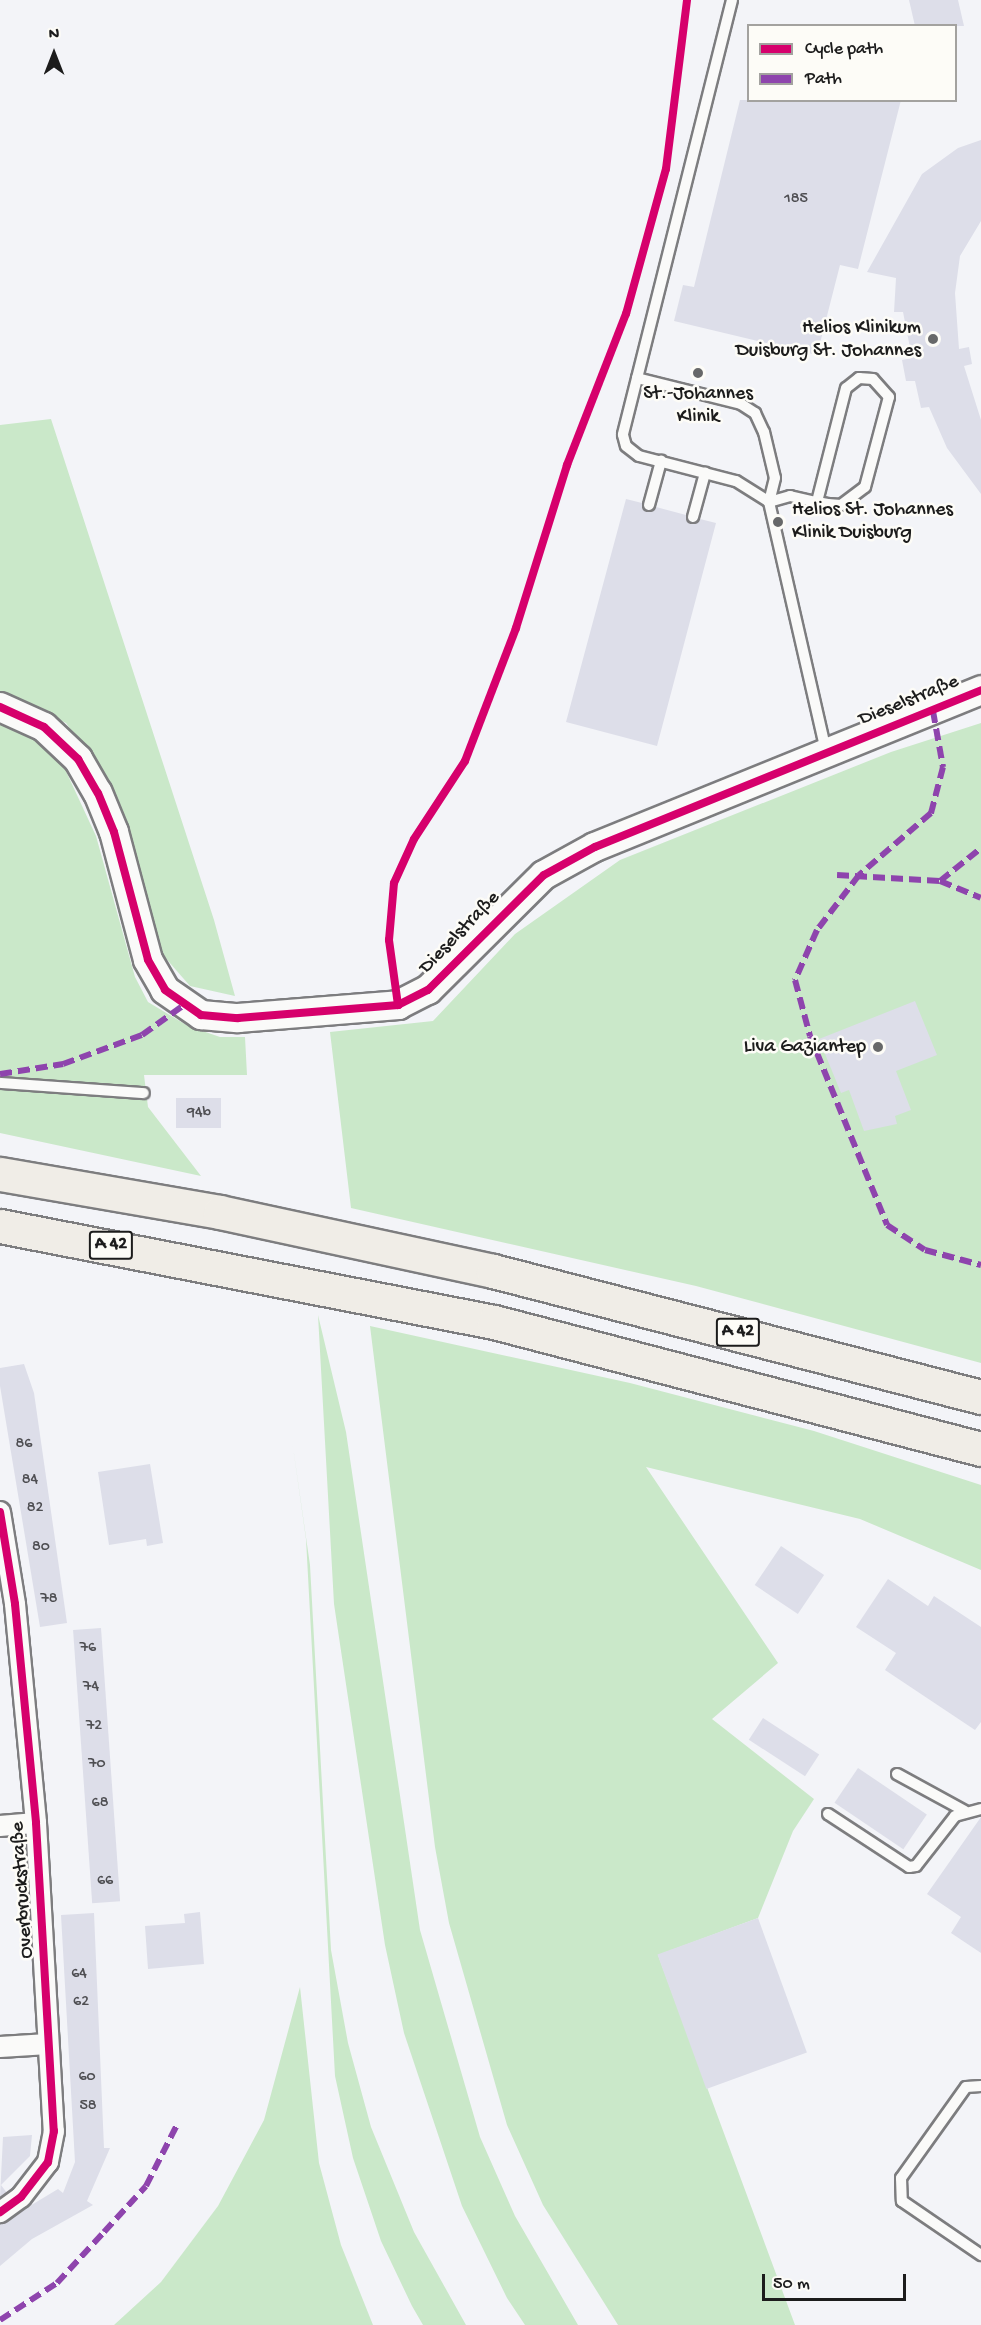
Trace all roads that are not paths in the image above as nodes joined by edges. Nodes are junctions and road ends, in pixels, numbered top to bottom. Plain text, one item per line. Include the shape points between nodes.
1 (732, 0) edge
2 (637, 378) junction
3 (661, 461) junction
4 (705, 474) junction
5 (769, 502) junction
6 (817, 502) junction
7 (649, 505) dead end
8 (693, 517) dead end
9 (981, 690) edge
10 (0, 707) edge
11 (826, 751) junction
12 (0, 1083) edge
13 (144, 1093) dead end
14 (0, 1174) edge
15 (0, 1226) edge
16 (981, 1398) edge
17 (981, 1449) edge
18 (0, 1512) edge
19 (3, 1546) edge
20 (897, 1774) dead end
21 (981, 1809) edge
22 (965, 1811) junction
23 (828, 1814) dead end
24 (36, 1823) junction
25 (0, 1826) edge
26 (48, 2044) junction
27 (0, 2047) edge
28 (981, 2086) edge
29 (0, 2211) edge
30 (981, 2254) edge

1 - 2 lane
2 - 3 lane via 623,435 626,446
2 - 5 lane via 741,404 755,413 775,478
3 - 4 lane
3 - 7 lane
4 - 5 lane via 752,487
4 - 8 lane
5 - 6 lane via 790,496
5 - 11 lane
6 - 6 lane via 841,505 865,487 872,472 889,397 873,379 859,378 846,388
9 - 11 street, Dieselstraße
10 - 11 street, Dieselstraße via 44,727 78,759 98,793 114,832 148,960 165,990 201,1015 238,1018 337,1013 398,1005 428,990 519,896 595,847
12 - 13 lane
14 - 16 highway, A 42 via 220,1212 493,1271
15 - 17 highway, A 42 via 221,1265 494,1322
18 - 19 street, Overbruckstraße
19 - 24 street, Overbruckstraße
20 - 22 lane
21 - 22 lane
22 - 23 lane via 947,1825 916,1866 909,1867
24 - 25 street
24 - 26 street, Overbruckstraße
26 - 27 street
26 - 29 street, Overbruckstraße via 54,2131 48,2162 21,2197
28 - 30 lane via 966,2087 902,2178 902,2201

